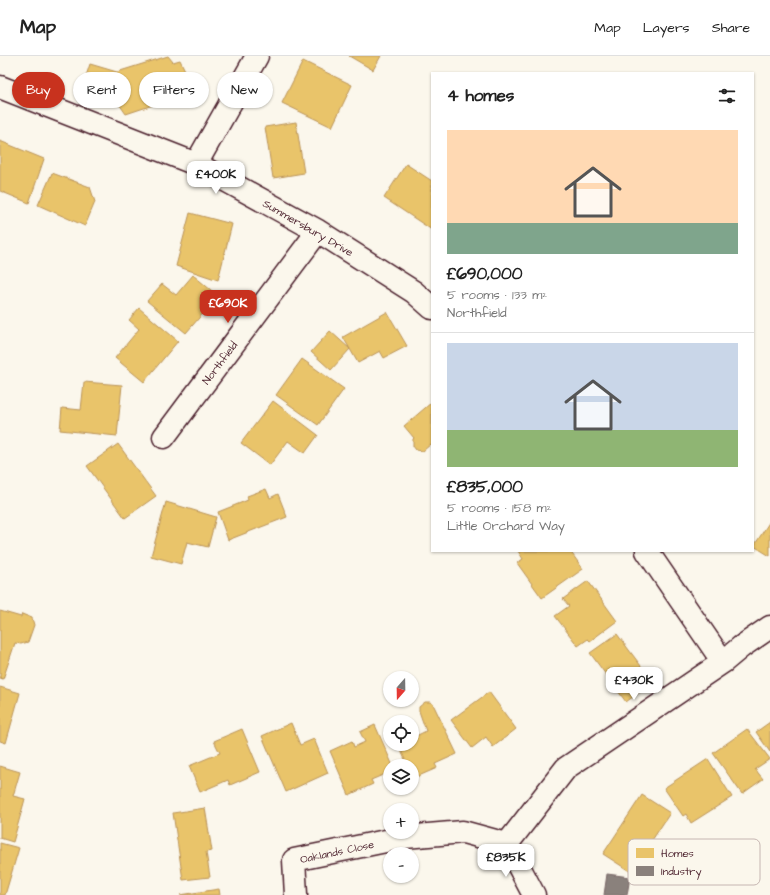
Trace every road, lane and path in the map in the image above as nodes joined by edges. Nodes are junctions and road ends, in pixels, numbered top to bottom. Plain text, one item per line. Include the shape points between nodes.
1 (257, 56) edge
2 (0, 87) edge
3 (196, 164) junction
4 (318, 231) junction
5 (431, 307) edge
6 (164, 437) dead end
7 (648, 552) edge
8 (770, 627) edge
9 (723, 662) junction
10 (507, 844) junction
11 (296, 895) edge
12 (534, 895) edge

1 - 3 street
2 - 3 street, Summersbury Drive
3 - 4 street, Summersbury Drive
4 - 5 street, Summersbury Drive via 414,292
4 - 6 street, Northfield
7 - 9 street
8 - 9 street
9 - 10 street via 566,768
10 - 11 street, Oaklands Close via 463,832 406,837 294,860
10 - 12 street

